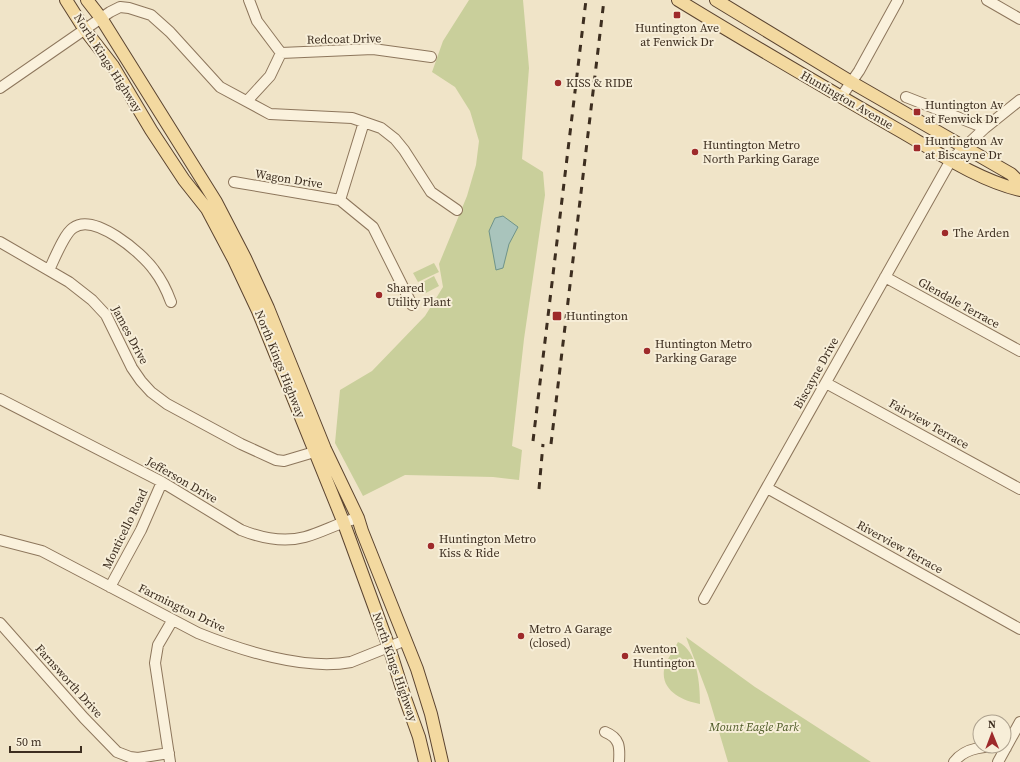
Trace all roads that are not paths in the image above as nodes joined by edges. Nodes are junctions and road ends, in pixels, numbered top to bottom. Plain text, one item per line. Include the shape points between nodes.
1 (66, 0) edge
2 (88, 0) edge
3 (249, 0) edge
4 (678, 0) edge
5 (716, 0) edge
6 (898, 0) edge
7 (987, 0) edge
8 (101, 18) junction
9 (1020, 19) edge
10 (85, 30) junction
11 (281, 53) junction
12 (431, 57) dead end
13 (851, 82) junction
14 (0, 88) edge
15 (906, 96) dead end
16 (841, 97) junction
17 (248, 100) junction
18 (1020, 100) edge
19 (364, 122) junction
20 (985, 128) junction
21 (964, 148) junction
22 (951, 160) junction
23 (234, 182) dead end
24 (1020, 183) edge
25 (1020, 190) edge
26 (340, 200) junction
27 (457, 210) dead end
28 (0, 242) edge
29 (49, 270) junction
30 (885, 277) junction
31 (171, 302) dead end
32 (412, 305) dead end
33 (1020, 351) edge
34 (826, 383) junction
35 (0, 399) edge
36 (320, 450) junction
37 (162, 482) junction
38 (767, 488) junction
39 (1020, 489) edge
40 (358, 518) junction
41 (343, 521) junction
42 (1, 544) edge
43 (110, 586) junction
44 (704, 599) dead end
45 (172, 621) junction
46 (0, 623) edge
47 (1020, 629) edge
48 (406, 640) junction
49 (389, 647) junction
50 (1020, 722) edge
51 (605, 732) dead end
52 (1012, 737) edge
53 (972, 751) edge
54 (169, 758) edge
55 (425, 762) edge
56 (442, 762) edge
57 (619, 762) edge
58 (954, 762) edge

1 - 10 main road, North Kings Highway
2 - 8 main road, North Kings Highway
3 - 11 street via 257,21
4 - 16 main road, Huntington Avenue
5 - 13 main road, Huntington Avenue
6 - 13 street
7 - 9 street
8 - 10 street
8 - 17 street via 120,7 151,15 220,87
8 - 36 main road, North Kings Highway via 227,222 268,308
10 - 14 street
10 - 36 main road, North Kings Highway via 113,66 163,149 212,218 258,311
11 - 12 street, Redcoat Drive via 373,49
11 - 17 street via 270,76
13 - 16 street
13 - 21 main road, Huntington Avenue
15 - 20 street
16 - 22 main road, Huntington Avenue
17 - 19 street via 270,114 352,118
18 - 20 street, Biscayne Drive
19 - 26 street
19 - 27 street via 381,128 395,138 431,192
20 - 21 street, Biscayne Drive
21 - 22 street, Biscayne Drive
21 - 24 main road, Huntington Avenue via 1011,174
22 - 25 main road, Huntington Avenue via 1003,186
22 - 30 street, Biscayne Drive
23 - 26 street, Wagon Drive
26 - 32 street, Wagon Drive via 373,227
28 - 29 street, James Drive
29 - 31 street via 70,231 80,224 93,225 106,230 139,253 160,278
29 - 36 street, James Drive via 69,282 101,308 136,375 151,392 167,404 246,447 276,460 284,461
30 - 33 street, Glendale Terrace
30 - 34 street, Biscayne Drive
34 - 38 street, Biscayne Drive
34 - 39 street, Fairview Terrace
35 - 37 street, Jefferson Drive
36 - 40 main road, North Kings Highway
36 - 41 main road, North Kings Highway
37 - 41 street, Jefferson Drive via 241,530 267,538 282,540 306,537
37 - 43 street, Monticello Road via 141,530
38 - 44 street, Biscayne Drive
38 - 47 street, Riverview Terrace
40 - 41 street, Jefferson Drive
40 - 48 main road, North Kings Highway
41 - 49 main road, North Kings Highway
42 - 43 street, Farmington Drive via 42,551
43 - 45 street, Farmington Drive
45 - 49 street, Farmington Drive via 222,643 313,665 351,662
45 - 54 street via 158,645 155,663
46 - 54 street, Farnsworth Drive via 117,752 138,758
48 - 49 street, Farmington Drive
48 - 56 main road, North Kings Highway via 423,690
49 - 55 main road, North Kings Highway via 420,737
50 - 52 street
51 - 57 street via 615,737 618,742
53 - 58 street via 959,756

